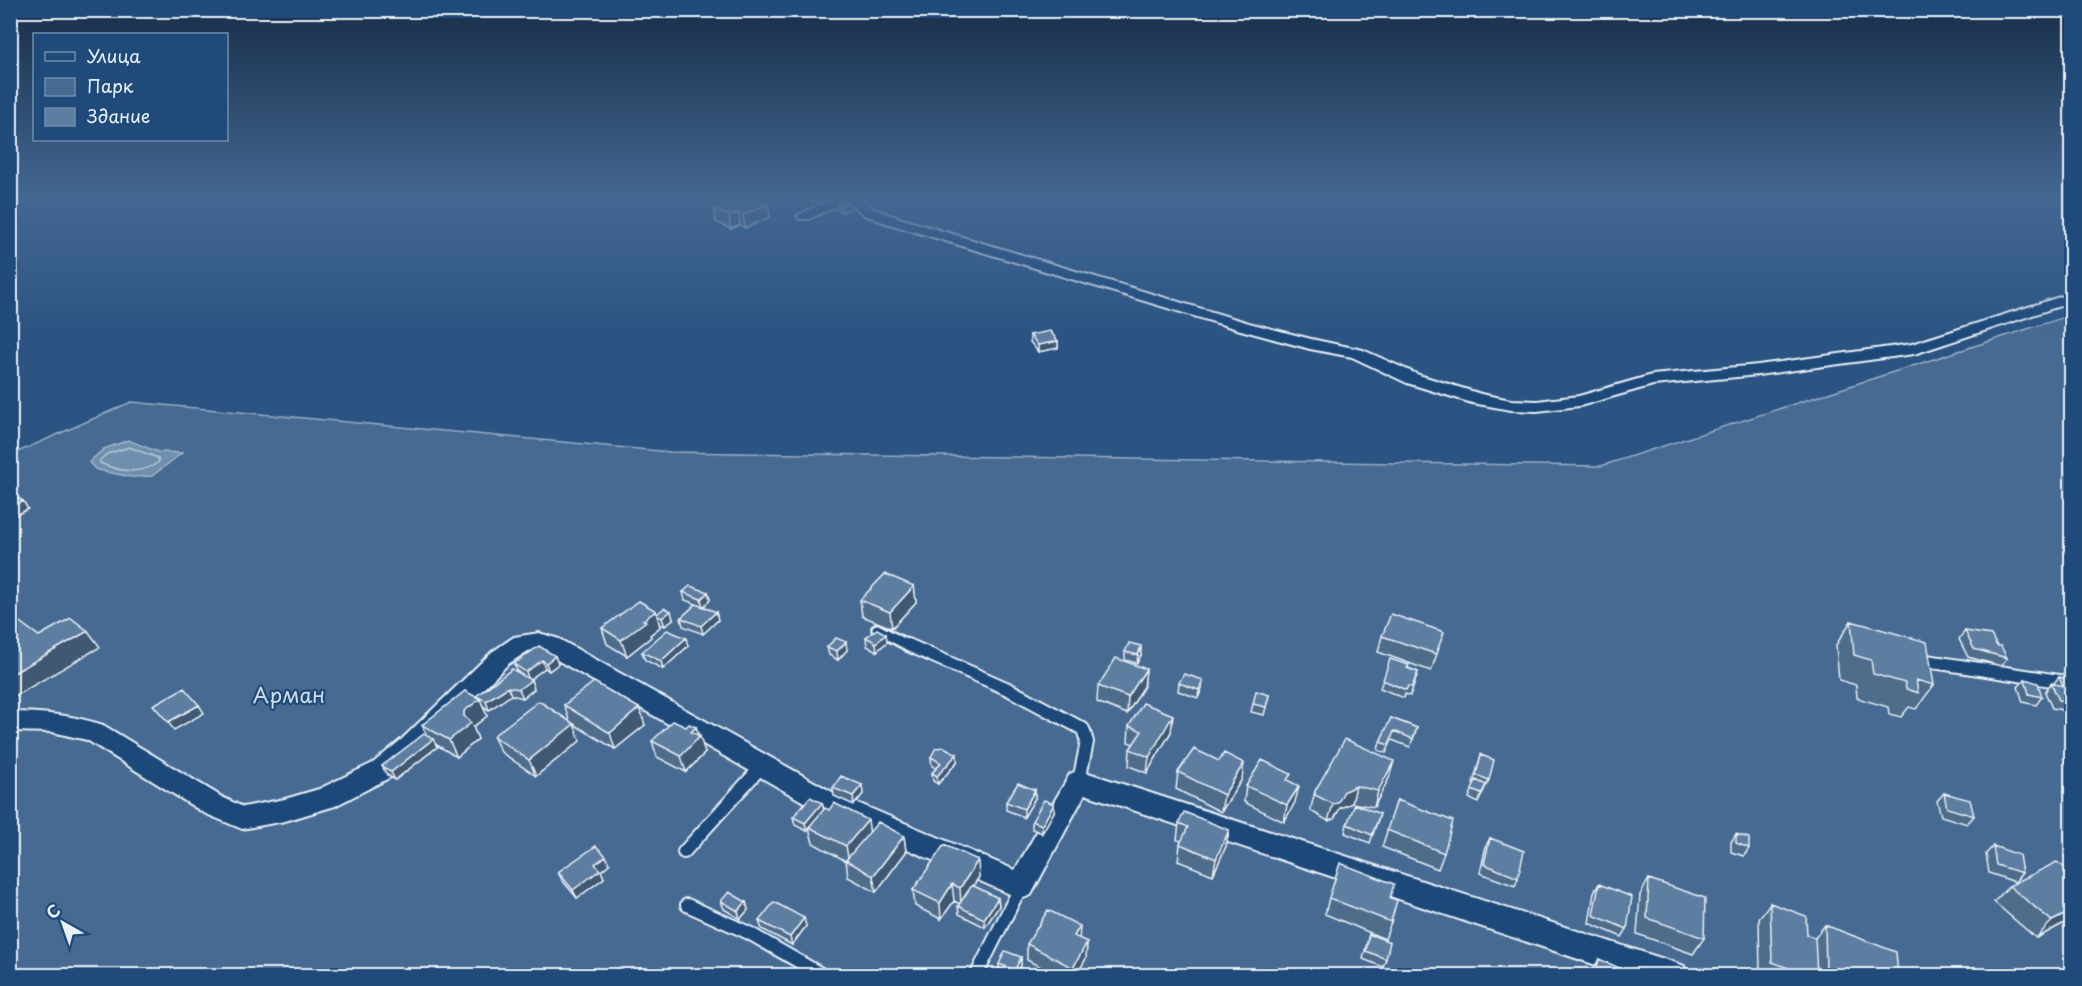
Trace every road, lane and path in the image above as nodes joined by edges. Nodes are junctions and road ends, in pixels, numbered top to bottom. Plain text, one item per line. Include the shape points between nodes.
1 (966, 243) edge
2 (2072, 297) edge
3 (877, 629) edge
4 (1906, 658) edge
5 (2072, 683) edge
6 (10, 722) edge
7 (762, 766) junction
8 (1079, 781) junction
9 (684, 852) dead end
10 (1021, 886) junction
11 (687, 906) dead end
12 (824, 975) edge
13 (976, 975) edge
14 (1673, 975) edge

1 - 2 street via 1243,326 1357,352 1413,380 1511,405 1580,401 1652,380 1914,349
3 - 8 lane via 1008,689 1083,729 1087,742
4 - 5 lane
6 - 7 street via 52,722 94,732 204,800 242,818 326,798 382,770 500,658 522,643 539,641
7 - 9 lane
7 - 10 street via 870,822
8 - 10 street
8 - 14 street
10 - 13 lane
11 - 12 lane via 748,933

